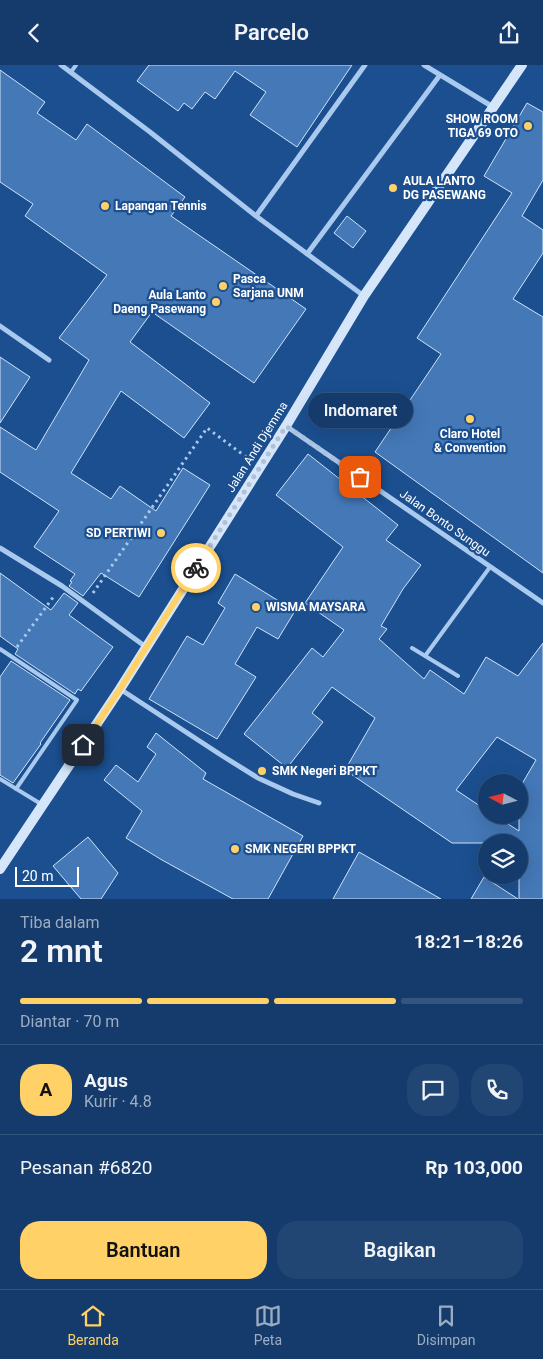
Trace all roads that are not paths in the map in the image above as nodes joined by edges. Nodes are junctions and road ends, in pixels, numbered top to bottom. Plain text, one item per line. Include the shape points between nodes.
1 (61, 65) edge
2 (76, 65) edge
3 (365, 65) edge
4 (424, 65) edge
5 (522, 65) edge
6 (71, 72) junction
7 (440, 75) junction
8 (493, 107) junction
9 (256, 216) junction
10 (307, 254) junction
11 (364, 296) junction
12 (0, 326) edge
13 (49, 360) dead end
14 (286, 426) junction
15 (0, 548) edge
16 (490, 567) junction
17 (543, 603) edge
18 (146, 647) junction
19 (412, 648) dead end
20 (0, 649) edge
21 (425, 656) junction
22 (458, 676) dead end
23 (120, 689) junction
24 (0, 779) edge
25 (16, 789) junction
26 (319, 803) dead end
27 (43, 805) junction
28 (0, 869) edge

1 - 6 street
2 - 6 lane
3 - 9 street
4 - 7 street
5 - 8 main road, Jalan Andi Djemma
6 - 9 street
7 - 8 street
7 - 10 street
8 - 11 main road, Jalan Andi Djemma
9 - 10 street
10 - 11 street
11 - 14 main road, Jalan Andi Djemma
12 - 13 street
14 - 16 street, Jalan Bonto Sunggu
14 - 18 main road, Jalan Andi Djemma
15 - 18 street via 62,586
16 - 17 street, Jalan Bonto Sunggu
16 - 21 lane
18 - 23 main road, Jalan Andi Djemma
19 - 21 lane
20 - 25 lane via 77,700
21 - 22 lane
23 - 26 street via 258,778
23 - 27 main road, Jalan Andi Djemma
24 - 25 lane
25 - 27 lane
27 - 28 main road, Jalan Andi Djemma

